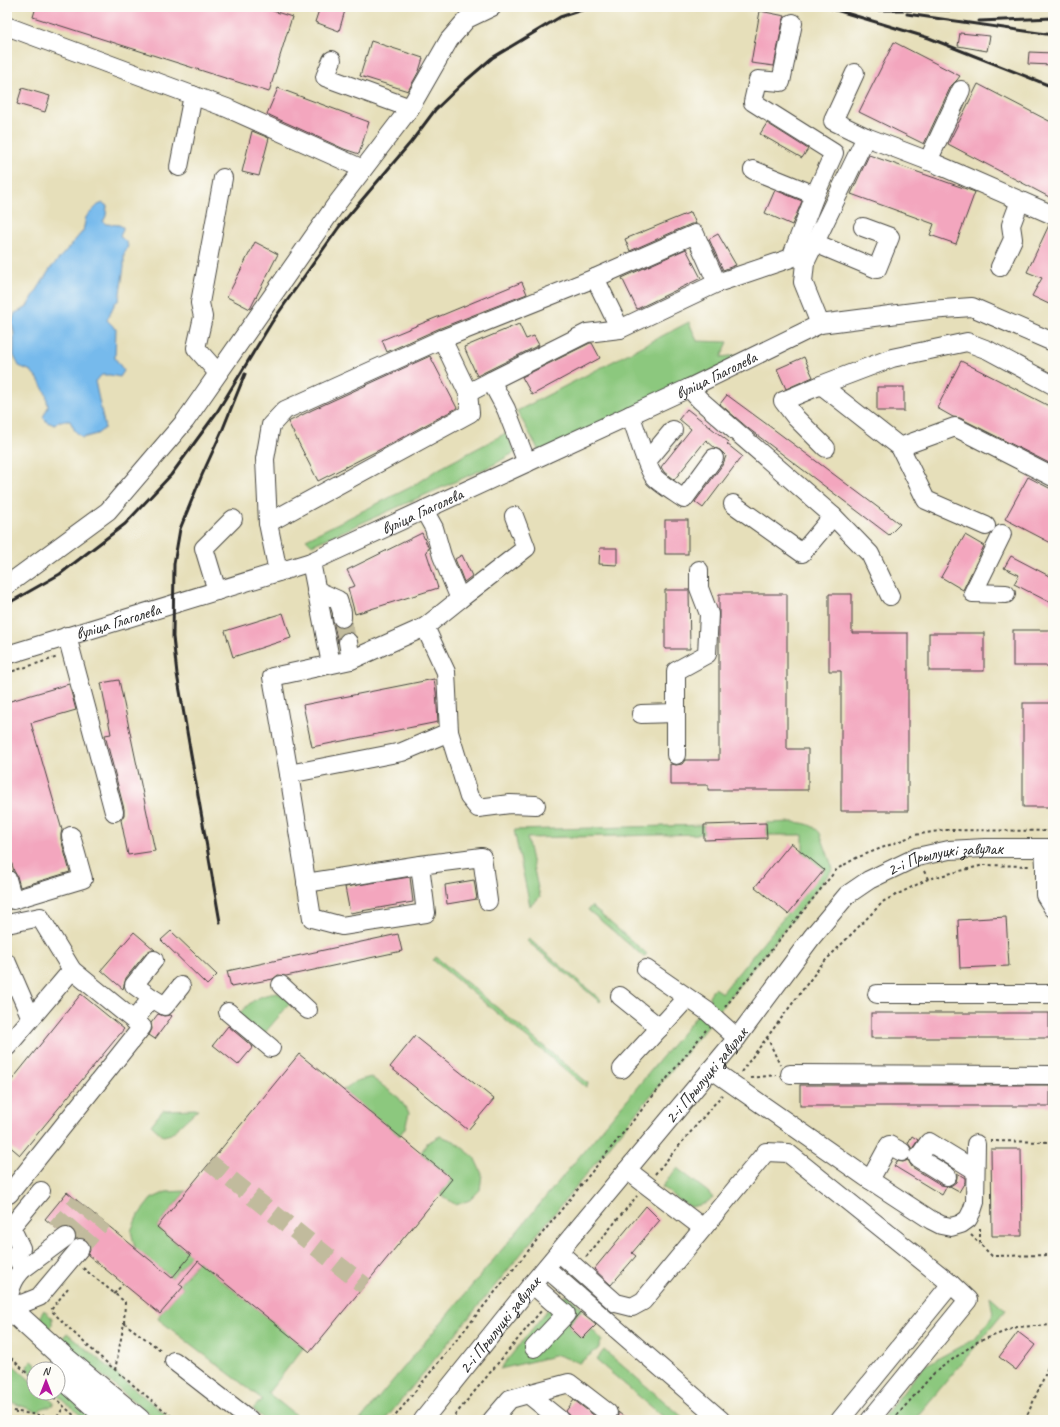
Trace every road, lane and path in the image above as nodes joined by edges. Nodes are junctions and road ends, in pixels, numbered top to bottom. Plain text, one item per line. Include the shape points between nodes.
1 (492, 7) edge
2 (793, 23) dead end
3 (9, 27) dead end
4 (332, 60) dead end
5 (855, 73) dead end
6 (961, 90) dead end
7 (193, 95) junction
8 (410, 108) junction
9 (866, 138) junction
10 (928, 161) junction
11 (179, 167) dead end
12 (363, 169) junction
13 (754, 170) dead end
14 (223, 178) dead end
15 (815, 195) junction
16 (1020, 201) junction
17 (1053, 215) edge
18 (863, 228) dead end
19 (815, 243) junction
20 (1000, 267) dead end
21 (595, 278) junction
22 (717, 283) junction
23 (820, 324) junction
24 (620, 329) junction
25 (442, 339) junction
26 (1053, 342) edge
27 (218, 373) junction
28 (491, 381) junction
29 (821, 385) junction
30 (1053, 385) edge
31 (689, 388) junction
32 (468, 393) junction
33 (630, 415) junction
34 (673, 430) dead end
35 (900, 447) junction
36 (826, 448) dead end
37 (714, 458) dead end
38 (647, 461) junction
39 (527, 463) junction
40 (1053, 477) edge
41 (733, 504) dead end
42 (424, 510) junction
43 (514, 516) dead end
44 (833, 516) junction
45 (233, 519) dead end
46 (268, 523) junction
47 (311, 562) junction
48 (699, 570) dead end
49 (278, 572) junction
50 (7, 585) edge
51 (316, 590) junction
52 (217, 591) junction
53 (1006, 594) dead end
54 (890, 596) dead end
55 (460, 599) junction
56 (342, 618) tunnel mouth
57 (425, 627) junction
58 (348, 642) tunnel mouth
59 (69, 645) junction
60 (7, 655) edge
61 (352, 660) junction
62 (331, 664) junction
63 (7, 673) edge
64 (676, 713) junction
65 (641, 714) dead end
66 (449, 732) junction
67 (676, 755) dead end
68 (289, 774) junction
69 (536, 805) dead end
70 (114, 812) dead end
71 (71, 836) dead end
72 (1048, 848) edge
73 (420, 865) junction
74 (7, 879) edge
75 (306, 882) junction
76 (488, 901) dead end
77 (1053, 908) edge
78 (7, 924) edge
79 (154, 960) dead end
80 (7, 963) edge
81 (646, 969) dead end
82 (72, 970) junction
83 (281, 985) dead end
84 (182, 986) dead end
85 (877, 994) dead end
86 (1053, 994) edge
87 (620, 996) dead end
88 (152, 998) junction
89 (687, 998) junction
90 (308, 1010) dead end
91 (228, 1012) dead end
92 (31, 1018) junction
93 (134, 1020) junction
94 (660, 1028) junction
95 (767, 1037) dead end
96 (737, 1038) junction
97 (7, 1047) edge
98 (271, 1048) dead end
99 (622, 1069) dead end
100 (711, 1069) junction
101 (787, 1074) junction
102 (1053, 1074) edge
103 (749, 1078) dead end
104 (982, 1142) joint
105 (1053, 1142) edge
106 (902, 1152) dead end
107 (627, 1170) junction
108 (975, 1170) junction
109 (947, 1176) dead end
110 (870, 1180) junction
111 (41, 1191) dead end
112 (7, 1192) edge
113 (980, 1221) dead end
114 (704, 1228) junction
115 (68, 1247) junction
116 (559, 1252) junction
117 (44, 1254) junction
118 (1053, 1255) edge
119 (546, 1268) junction
120 (23, 1269) junction
121 (123, 1284) dead end
122 (532, 1284) junction
123 (951, 1284) junction
124 (46, 1288) junction
125 (114, 1294) junction
126 (7, 1307) edge
127 (51, 1310) dead end
128 (124, 1323) junction
129 (7, 1324) edge
130 (1053, 1325) edge
131 (534, 1348) dead end
132 (1053, 1351) edge
133 (7, 1354) edge
134 (10, 1357) junction
135 (46, 1361) edge
136 (174, 1361) joint
137 (116, 1370) junction
138 (26, 1372) edge
139 (66, 1380) edge
140 (7, 1389) edge
141 (528, 1394) junction
142 (58, 1401) edge
143 (64, 1406) junction
144 (7, 1410) edge
145 (16, 1412) junction
146 (608, 1413) dead end
147 (56, 1419) edge
148 (559, 1419) dead end
149 (16, 1420) edge
150 (79, 1420) edge
151 (110, 1420) edge
152 (139, 1420) edge
153 (176, 1420) edge
154 (250, 1420) edge
155 (423, 1420) edge
156 (492, 1420) edge
157 (721, 1420) edge
158 (840, 1420) edge
159 (870, 1420) edge
160 (893, 1420) edge
161 (1025, 1420) edge

1 - 8 street via 467,20 449,40
2 - 15 street via 781,82 758,80 753,102 834,153
3 - 7 street
4 - 8 street via 325,77
5 - 9 street via 833,121
6 - 10 street
7 - 11 street
7 - 12 street via 228,108
8 - 12 street
9 - 10 street
9 - 19 street
10 - 16 street
12 - 27 street
13 - 15 street
14 - 27 street via 200,303 203,317 196,348
15 - 22 street via 791,258
16 - 17 street
16 - 20 street via 1011,225 1013,239
18 - 19 street via 890,237 877,270
19 - 23 street via 805,263 803,282
21 - 22 street via 695,234
21 - 24 street
21 - 25 street
22 - 24 street
23 - 26 street, вуліца Глаголева via 972,306
23 - 31 street, вуліца Глаголева
24 - 28 street via 587,333
25 - 32 street
25 - 46 street via 285,410 271,425 265,459
27 - 50 street via 185,421 108,511
28 - 32 street
28 - 39 street via 506,409
29 - 30 street via 892,358 967,342 988,350
29 - 35 street
29 - 36 street via 783,401
31 - 33 street, вуліца Глаголева
31 - 44 street
32 - 46 street via 470,413
33 - 38 street
33 - 39 street, вуліца Глаголева
34 - 38 street
35 - 40 street via 955,427
35 - 53 street via 926,500 994,530 973,593
37 - 38 street via 684,499 655,478
39 - 42 street, вуліца Глаголева
41 - 44 street via 802,553
42 - 47 street, вуліца Глаголева
42 - 55 street via 434,528 442,556
43 - 55 street via 526,548
44 - 54 street via 870,554
45 - 52 street via 204,548
46 - 49 street
47 - 49 street, вуліца Глаголева
47 - 51 street
48 - 64 street via 699,588 709,614 707,654 676,671
49 - 52 street, вуліца Глаголева
51 - 56 street via 338,600
51 - 62 street
52 - 59 street, вуліца Глаголева
55 - 57 street
57 - 61 street
57 - 66 street via 446,672
58 - 61 street
59 - 60 street, вуліца Глаголева
59 - 63 path
59 - 70 street
61 - 62 street
62 - 68 street via 272,677
64 - 65 street
64 - 67 street
66 - 68 street via 402,752
66 - 69 street via 469,797 478,808 510,804
68 - 75 street
71 - 74 street via 83,879 13,900
72 - 77 street via 1045,895
72 - 96 street, 2-і Прылуцкі завулак via 949,850 917,857 869,880 847,895 812,936
73 - 75 street
73 - 75 street via 426,913 342,926 312,918
73 - 76 street via 482,857
78 - 82 street via 40,918
79 - 88 street via 134,984
80 - 92 street
81 - 89 street
82 - 92 street
82 - 93 street
83 - 90 street
84 - 88 street via 166,1006
85 - 86 street
87 - 94 street
88 - 93 street
89 - 94 street
89 - 96 street
91 - 98 street
92 - 97 street
93 - 112 street via 142,1027 10,1194
94 - 99 street
95 - 101 path
96 - 100 street, 2-і Прылуцкі завулак
100 - 107 street, 2-і Прылуцкі завулак
100 - 110 street
101 - 102 street
101 - 103 path
104 - 105 path
104 - 108 street
106 - 110 street via 889,1145
107 - 114 street
107 - 116 street, 2-і Прылуцкі завулак
108 - 109 street via 929,1142 918,1158
108 - 110 street via 975,1202 972,1211 968,1219 951,1227 930,1220
111 - 120 street via 11,1227 21,1248 15,1255
113 - 118 path via 980,1244 992,1256
114 - 116 street via 643,1301 632,1307 616,1303
114 - 123 street via 766,1152 788,1153
115 - 117 street
115 - 124 street
115 - 125 path
116 - 119 street, 2-і Прылуцкі завулак
117 - 120 street
117 - 124 street
119 - 122 street, 2-і Прылуцкі завулак
119 - 157 street
120 - 126 street via 10,1289
121 - 125 path
122 - 131 street via 566,1314
122 - 155 street, 2-і Прылуцкі завулак
123 - 158 street
123 - 159 street via 968,1300
124 - 126 street via 39,1297 24,1304
125 - 128 path via 125,1302
126 - 152 main road
127 - 137 path
128 - 136 path
128 - 137 path
129 - 135 main road
130 - 160 path via 1017,1327 977,1342 935,1372
132 - 161 path
133 - 134 path
134 - 138 path
134 - 140 path
136 - 154 street
137 - 153 path
139 - 151 main road
141 - 146 street via 569,1383
141 - 148 street
141 - 156 street via 510,1399
142 - 143 path
143 - 147 path
143 - 150 path
144 - 145 path
145 - 147 path
145 - 149 path

